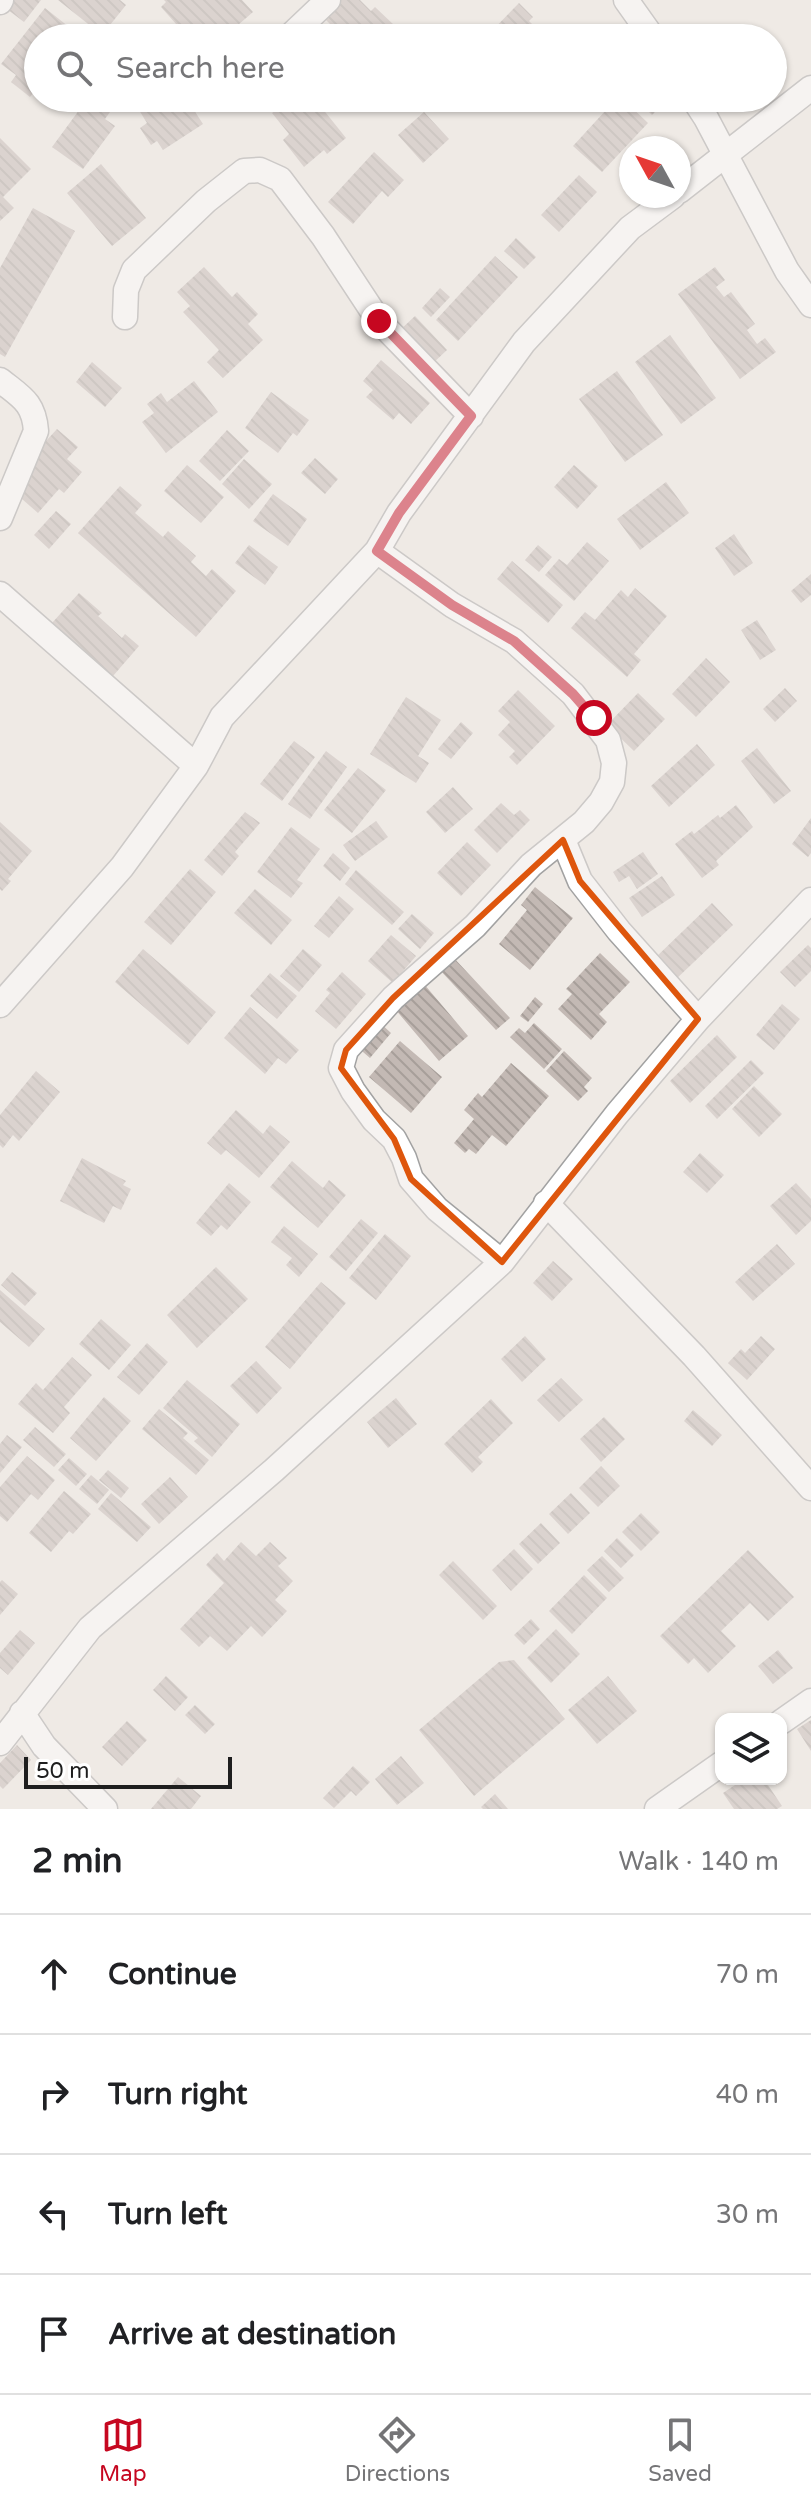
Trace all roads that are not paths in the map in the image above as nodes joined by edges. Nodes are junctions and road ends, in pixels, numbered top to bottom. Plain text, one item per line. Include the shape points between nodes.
1 (328, 0) edge
2 (626, 0) edge
3 (303, 24) edge
4 (643, 24) edge
5 (811, 88) edge
6 (787, 107) edge
7 (702, 112) edge
8 (781, 112) edge
9 (725, 157) junction
10 (691, 182) edge
11 (657, 208) edge
12 (811, 305) edge
13 (125, 317) dead end
14 (0, 380) edge
15 (471, 416) junction
16 (0, 518) edge
17 (377, 551) junction
18 (0, 594) edge
19 (196, 766) junction
20 (563, 840) junction
21 (811, 900) edge
22 (3, 996) edge
23 (698, 1019) junction
24 (546, 1203) junction
25 (502, 1262) junction
26 (811, 1488) edge
27 (811, 1701) edge
28 (22, 1713) junction
29 (787, 1718) edge
30 (0, 1743) edge
31 (715, 1768) edge
32 (105, 1809) edge
33 (657, 1809) edge

1 - 3 street
2 - 4 street
5 - 6 street
7 - 9 street
8 - 9 street
9 - 10 street
9 - 12 street
11 - 15 street via 630,228 524,342
13 - 15 street via 126,290 134,270 206,201 244,171 260,170 280,179 379,321
14 - 16 street via 30,404 36,431
15 - 17 street
17 - 19 street via 222,717
17 - 20 street via 514,641 573,694 608,740 612,782 601,802
18 - 19 street
19 - 22 street via 122,867
20 - 23 street via 580,881
20 - 25 street via 393,998 346,1050 341,1068 367,1110 394,1139 411,1179 437,1209
21 - 23 street
23 - 24 street
24 - 25 street
24 - 26 street via 694,1356
25 - 28 street via 274,1470 90,1628
27 - 29 street
28 - 30 street
28 - 32 street via 44,1746
31 - 33 street

